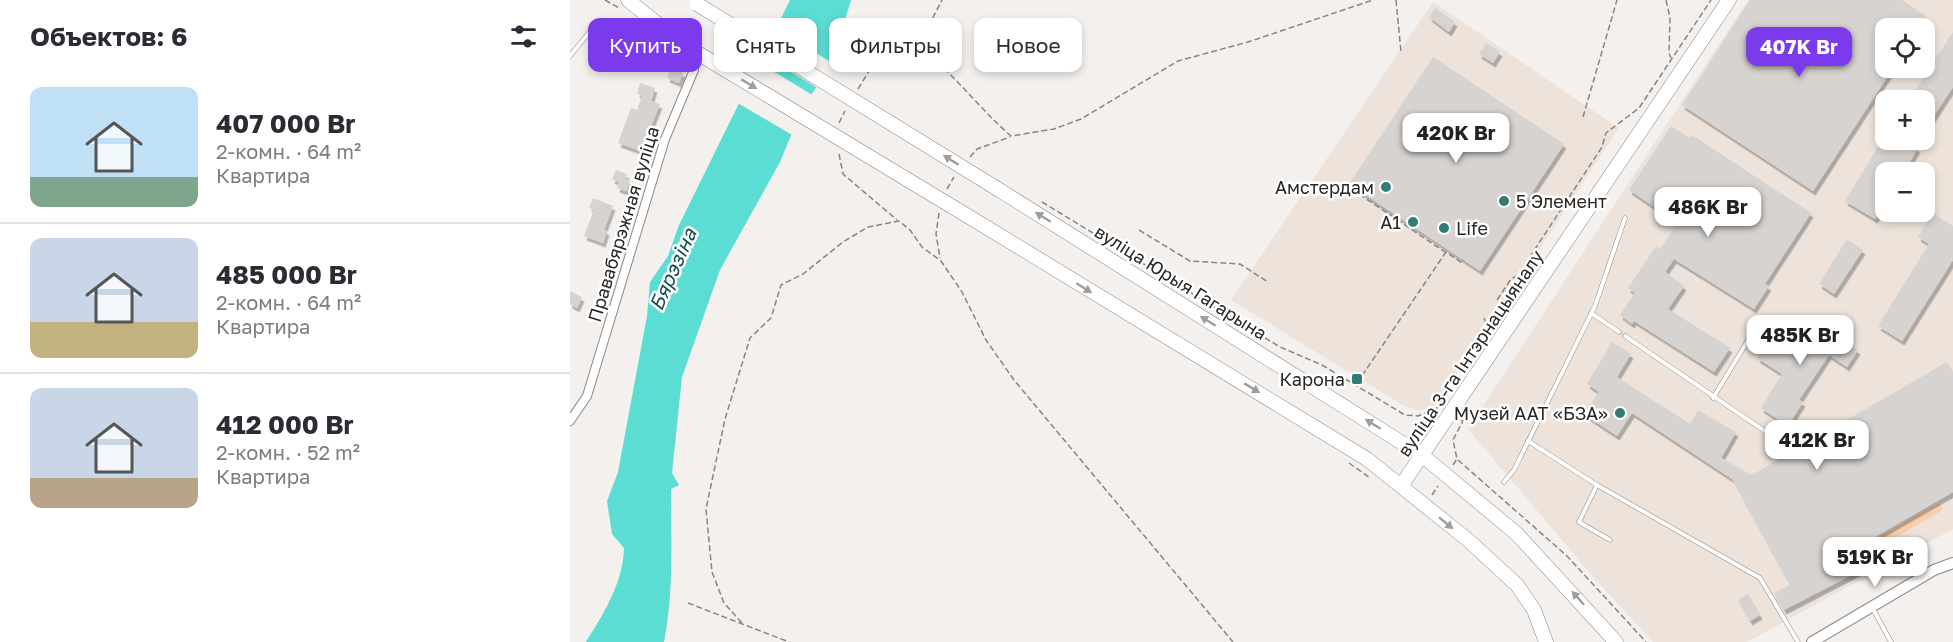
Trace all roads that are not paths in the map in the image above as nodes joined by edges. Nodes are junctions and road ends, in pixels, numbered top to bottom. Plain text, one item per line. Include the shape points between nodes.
1 (628, 0) edge
2 (1729, 0) edge
3 (693, 2) edge
4 (588, 34) edge
5 (570, 56) edge
6 (693, 72) edge
7 (1625, 218) dead end
8 (1591, 313) junction
9 (1761, 319) dead end
10 (1619, 332) dead end
11 (1625, 336) dead end
12 (1713, 398) junction
13 (570, 421) edge
14 (1772, 436) dead end
15 (1528, 441) junction
16 (1423, 456) junction
17 (1504, 482) dead end
18 (1597, 485) junction
19 (1401, 486) junction
20 (1610, 540) dead end
21 (1953, 563) edge
22 (1872, 606) junction
23 (1546, 642) edge
24 (1616, 642) edge
25 (1798, 642) edge
26 (1812, 642) edge
27 (1891, 642) edge

1 -> 19 main road, bridge via 676,44 1329,434
2 - 16 main road, вуліца 3-га Інтэрнацыяналу
16 -> 3 main road, вуліца Юрыя Гагарына, bridge
4 - 5 lane
6 - 13 street, Правабярэжная вуліца via 665,139 587,396
7 - 8 lane
8 - 10 lane
8 - 15 lane
9 - 12 lane
11 - 12 lane
12 - 14 lane
15 - 17 lane
15 - 18 lane
16 - 19 main road, вуліца 3-га Інтэрнацыяналу
24 -> 16 main road, вуліца Юрыя Гагарына via 1516,534
18 - 20 lane via 1579,522
18 - 25 lane via 1760,578
19 -> 23 main road via 1517,585 1534,610
21 - 22 street
22 - 26 street
22 - 27 lane

